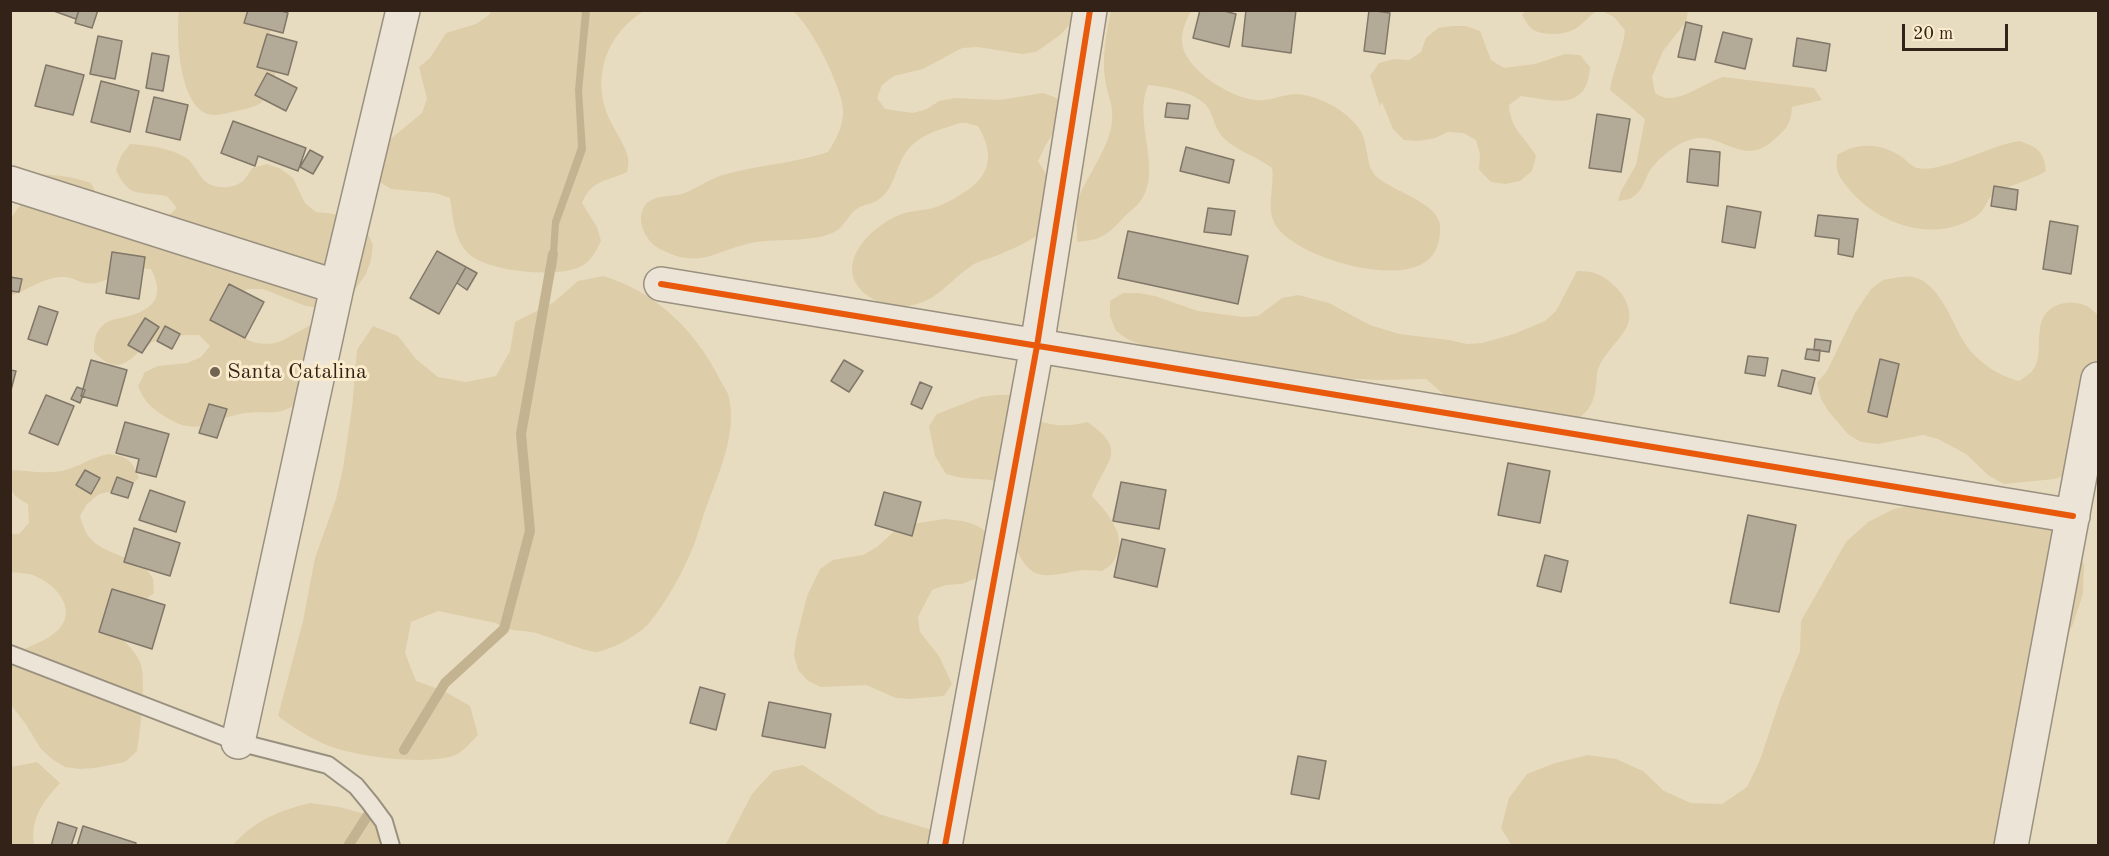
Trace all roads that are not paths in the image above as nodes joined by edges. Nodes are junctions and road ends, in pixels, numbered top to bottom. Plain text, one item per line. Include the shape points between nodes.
1 (404, 10) edge
2 (1090, 10) edge
3 (10, 183) edge
4 (661, 284) dead end
5 (337, 287) junction
6 (1037, 346) junction
7 (2098, 379) edge
8 (2073, 516) junction
9 (10, 654) edge
10 (238, 742) junction
11 (391, 846) edge
12 (945, 846) edge
13 (2011, 846) edge

1 - 5 street
2 - 6 street
3 - 5 street
4 - 6 street
5 - 10 street
6 - 8 street
6 - 12 street
7 - 8 street
8 - 13 street
9 - 10 lane
10 - 11 lane via 328,765 356,786 370,803 384,822

